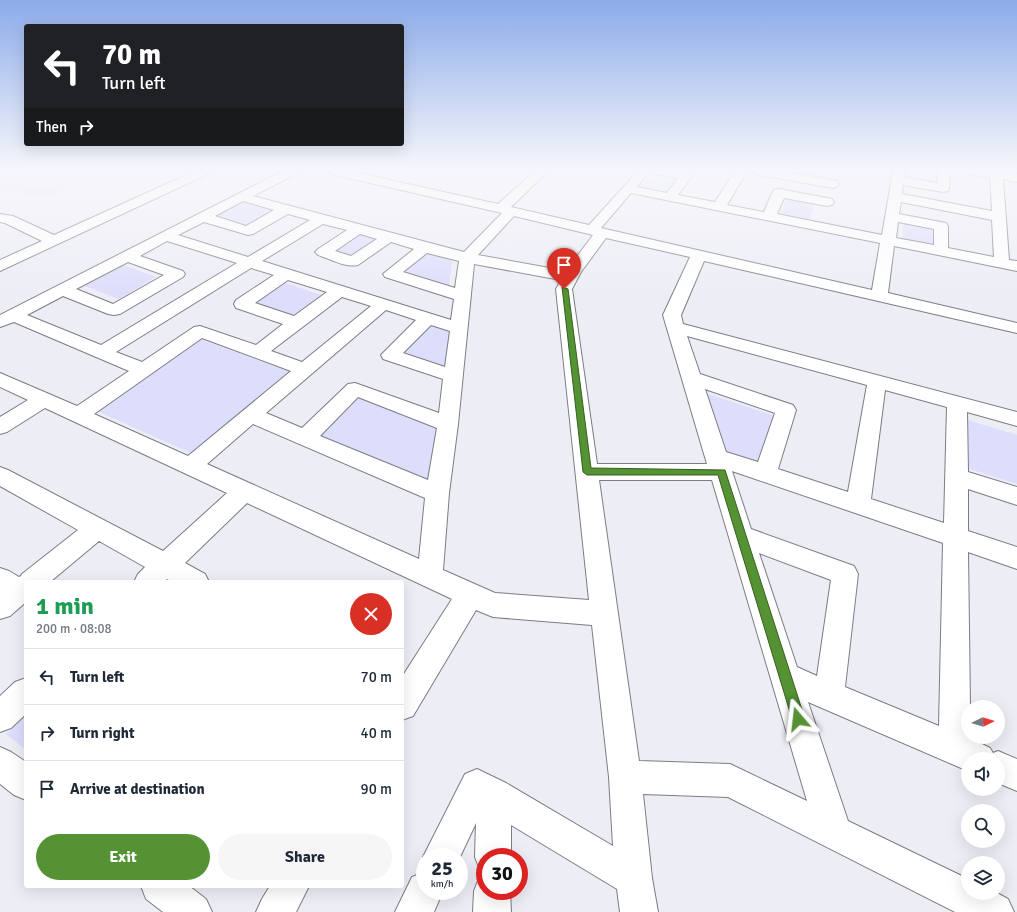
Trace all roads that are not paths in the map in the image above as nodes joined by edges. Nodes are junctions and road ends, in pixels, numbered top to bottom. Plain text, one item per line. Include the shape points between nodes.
1 (112, 214) edge
2 (209, 214) edge
3 (278, 214) edge
4 (302, 214) edge
5 (504, 214) edge
6 (522, 214) edge
7 (610, 214) edge
8 (752, 214) edge
9 (770, 214) edge
10 (823, 214) edge
11 (893, 214) edge
12 (981, 214) edge
13 (999, 214) edge
14 (202, 217) junction
15 (769, 217) junction
16 (892, 217) junction
17 (999, 217) junction
18 (0, 218) edge
19 (322, 219) junction
20 (819, 227) junction
21 (358, 229) junction
22 (598, 231) junction
23 (165, 236) junction
24 (388, 237) junction
25 (54, 241) junction
26 (888, 241) junction
27 (425, 247) junction
28 (941, 251) junction
29 (699, 255) junction
30 (127, 256) junction
31 (467, 258) junction
32 (250, 262) junction
33 (1002, 264) junction
34 (0, 266) edge
35 (1017, 266) edge
36 (286, 274) junction
37 (571, 277) junction
38 (62, 290) junction
39 (339, 291) junction
40 (463, 296) junction
41 (880, 296) junction
42 (383, 304) junction
43 (428, 318) junction
44 (6, 319) edge
45 (296, 323) junction
46 (676, 327) junction
47 (459, 328) junction
48 (1017, 328) edge
49 (258, 352) junction
50 (101, 353) junction
51 (304, 369) junction
52 (144, 370) junction
53 (453, 376) junction
54 (692, 378) junction
55 (0, 379) edge
56 (877, 381) junction
57 (44, 399) junction
58 (957, 403) junction
59 (78, 415) junction
60 (250, 415) junction
61 (1017, 419) edge
62 (448, 424) junction
63 (0, 427) edge
64 (305, 438) junction
65 (719, 465) junction
66 (190, 466) junction
67 (587, 472) junction
68 (765, 474) junction
69 (957, 477) junction
70 (1, 478) edge
71 (245, 491) junction
72 (437, 492) junction
73 (1017, 496) edge
74 (858, 505) junction
75 (97, 529) junction
76 (741, 536) junction
77 (956, 538) junction
78 (1017, 558) edge
79 (165, 565) junction
80 (430, 576) junction
81 (27, 580) edge
82 (149, 580) edge
83 (192, 580) edge
84 (24, 582) edge
85 (15, 589) edge
86 (470, 595) junction
87 (604, 613) junction
88 (785, 676) junction
89 (829, 695) junction
90 (24, 696) edge
91 (404, 699) edge
92 (0, 718) edge
93 (962, 752) edge
94 (967, 752) edge
95 (0, 762) edge
96 (1005, 770) edge
97 (1017, 775) edge
98 (625, 777) junction
99 (24, 780) edge
100 (494, 795) junction
101 (834, 832) junction
102 (446, 848) edge
103 (493, 848) edge
104 (634, 878) junction
105 (162, 888) edge
106 (290, 888) edge
107 (420, 900) edge
108 (492, 900) edge
109 (193, 912) edge
110 (275, 912) edge
111 (414, 912) edge
112 (492, 912) edge
113 (639, 912) edge
114 (995, 912) edge

1 - 25 street
2 - 14 street
3 - 14 street via 248,231
4 - 19 street
5 - 31 street
6 - 22 street
7 - 22 street
8 - 15 street
9 - 15 street
10 - 20 street
11 - 16 street
12 - 17 street
13 - 17 street
14 - 23 street
15 - 20 street
16 - 26 street
16 - 28 street via 941,226
17 - 33 street
18 - 25 street via 8,219
19 - 21 street
19 - 32 street
20 - 26 street
21 - 24 street
21 - 24 street via 323,252 353,262
22 - 29 street
22 - 37 street
23 - 30 street
23 - 32 street
24 - 27 street
25 - 34 street
26 - 28 street
26 - 41 street
27 - 31 street
27 - 40 street via 391,274
28 - 33 street
29 - 41 street
29 - 46 street via 672,315
30 - 38 street
30 - 38 street via 177,274 114,310
31 - 37 street
31 - 40 street
32 - 36 street
32 - 50 street
33 - 35 street
36 - 39 street
36 - 45 street via 242,304
37 - 67 street via 564,289
38 - 44 street
39 - 42 street
39 - 45 street
40 - 47 street
41 - 48 street
42 - 43 street
42 - 51 street
43 - 47 street
43 - 53 street via 390,355
44 - 50 street
45 - 49 street
46 - 54 street
46 - 56 street
47 - 53 street
49 - 51 street
49 - 52 street via 200,331
50 - 52 street
51 - 60 street
52 - 59 street
53 - 62 street
54 - 65 street
54 - 68 street via 786,410
55 - 57 street
56 - 58 street
56 - 74 street
57 - 59 street
57 - 63 street
58 - 61 street
58 - 69 street
59 - 66 street
60 - 64 street
60 - 66 street
62 - 64 street via 354,389
62 - 72 street
64 - 72 street
65 - 67 street
65 - 68 street
65 - 76 street
66 - 71 street
67 - 87 street
68 - 74 street
69 - 73 street
69 - 77 street
70 - 75 street
71 - 79 street
71 - 80 street
72 - 80 street
74 - 77 street
75 - 79 street
75 - 81 street
76 - 88 street
76 - 89 street via 845,574
77 - 78 street
77 - 94 street
79 - 82 street
79 - 83 street
80 - 86 street
84 - 85 street
86 - 87 street via 492,605
86 - 91 street
87 - 98 street
88 - 89 street
88 - 101 street
89 - 93 street
90 - 92 street
95 - 99 street
96 - 97 street
98 - 101 street via 730,781
98 - 104 street
100 - 102 street via 477,786
100 - 103 street
100 - 104 street
101 - 114 street
104 - 113 street
105 - 109 street
106 - 110 street
107 - 111 street
108 - 112 street

